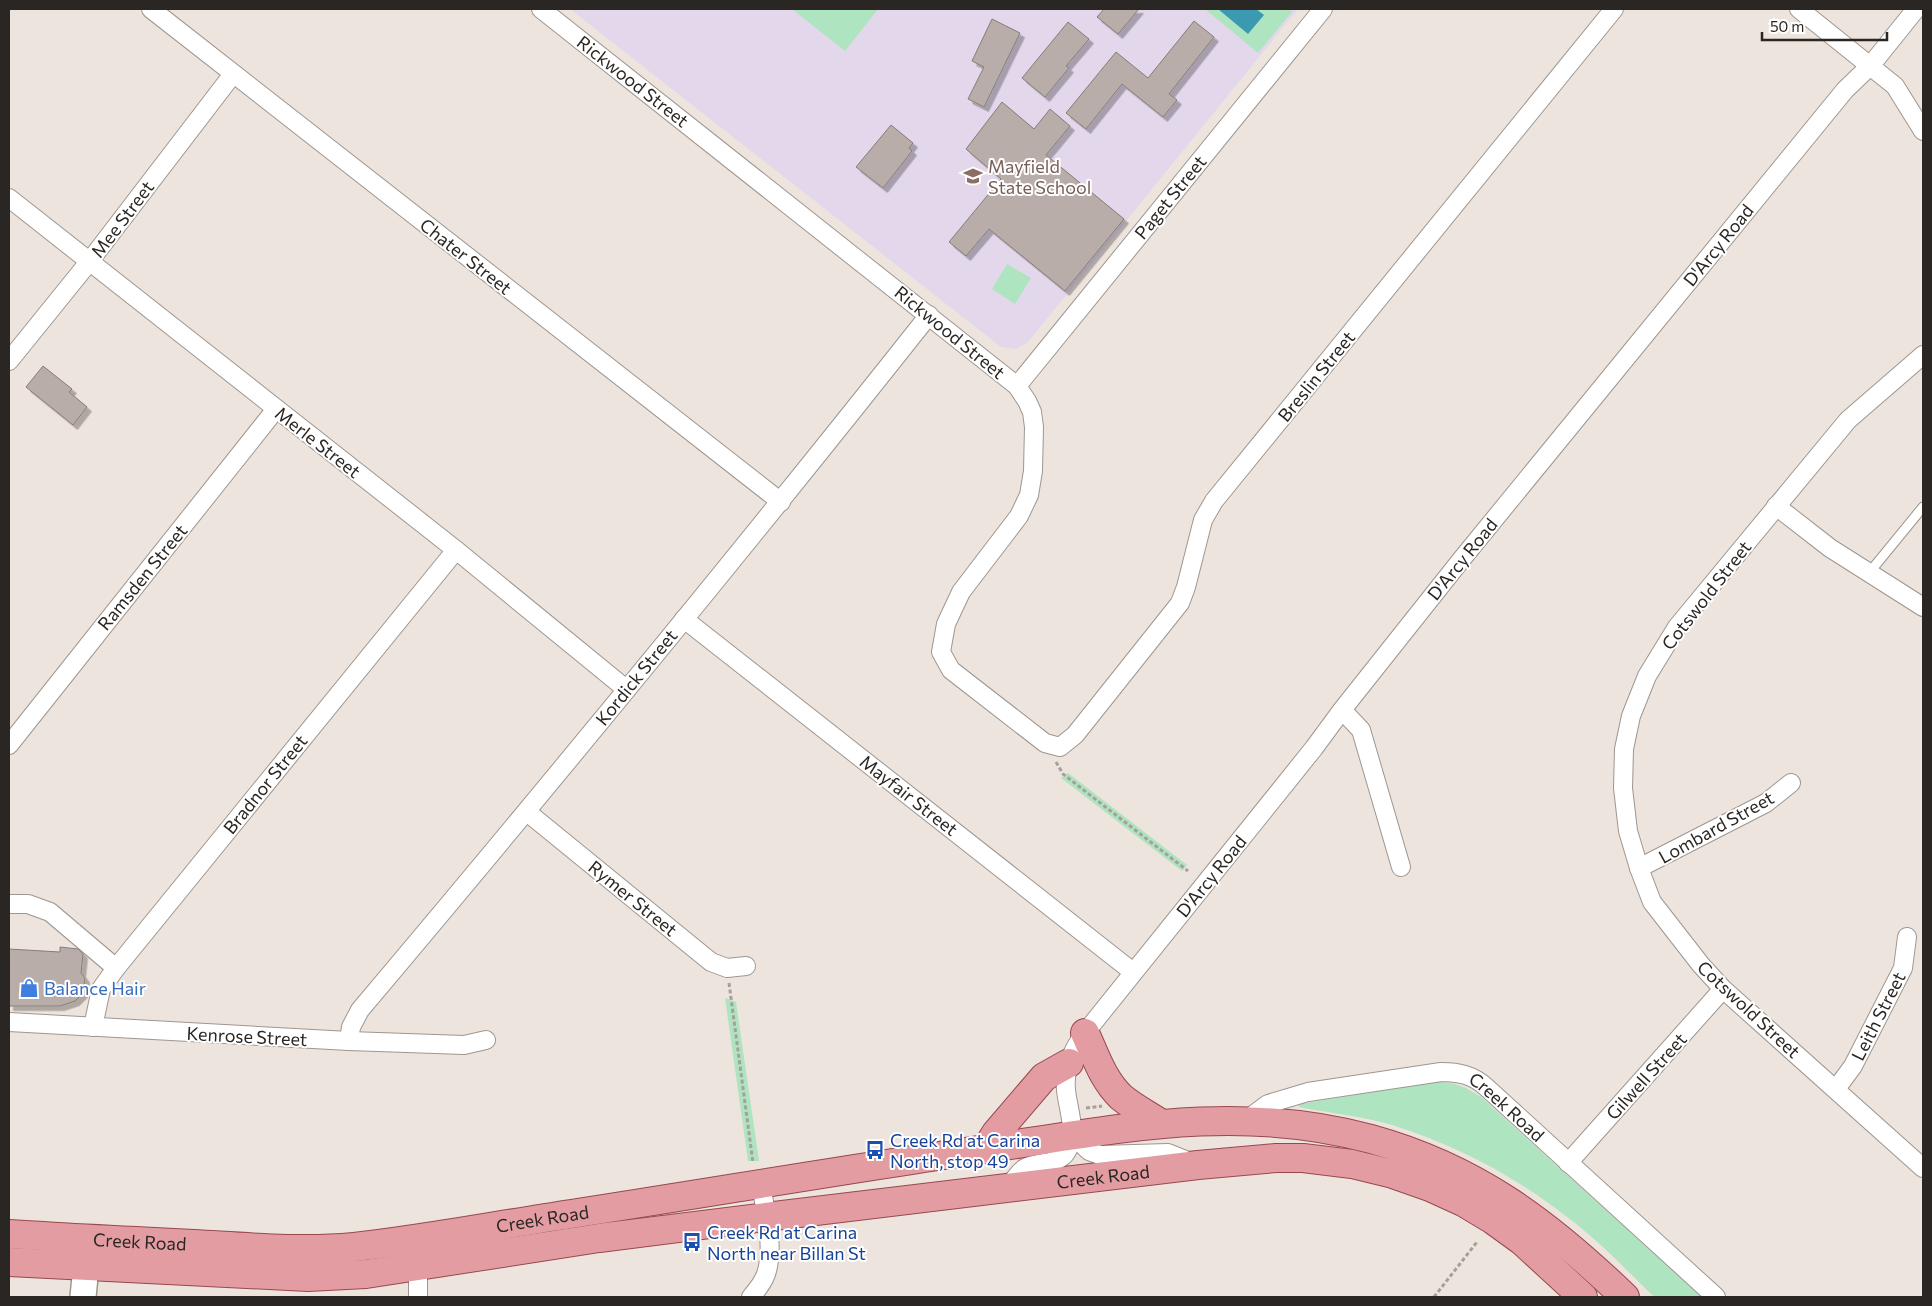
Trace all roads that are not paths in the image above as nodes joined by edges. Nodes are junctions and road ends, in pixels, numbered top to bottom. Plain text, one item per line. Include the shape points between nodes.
1 (541, 9) edge
2 (1323, 9) edge
3 (1614, 9) edge
4 (1799, 9) edge
5 (1916, 9) edge
6 (159, 11) edge
7 (1871, 65) junction
8 (232, 74) junction
9 (1923, 131) edge
10 (9, 198) edge
11 (89, 262) junction
12 (929, 315) junction
13 (1923, 355) edge
14 (9, 361) edge
15 (1017, 386) junction
16 (276, 409) junction
17 (781, 502) junction
18 (1776, 506) junction
19 (1923, 507) edge
20 (456, 550) junction
21 (1869, 573) junction
22 (1923, 607) edge
23 (684, 619) junction
24 (626, 689) junction
25 (1342, 710) junction
26 (1045, 743) joint
27 (9, 745) edge
28 (1791, 783) dead end
29 (527, 812) junction
30 (1401, 866) dead end
31 (1639, 868) junction
32 (9, 904) edge
33 (1907, 937) dead end
34 (746, 966) dead end
35 (116, 968) junction
36 (1133, 972) junction
37 (1723, 989) junction
38 (9, 1022) edge
39 (93, 1027) junction
40 (1085, 1033) junction
41 (486, 1040) dead end
42 (349, 1041) junction
43 (1069, 1063) junction
44 (1836, 1089) junction
45 (1245, 1120) junction
46 (1160, 1123) junction
47 (1073, 1136) junction
48 (986, 1149) junction
49 (1568, 1163) junction
50 (1198, 1165) junction
51 (1923, 1168) edge
52 (761, 1184) junction
53 (1007, 1189) junction
54 (766, 1217) junction
55 (9, 1234) edge
56 (418, 1238) junction
57 (89, 1239) junction
58 (9, 1262) edge
59 (86, 1266) junction
60 (419, 1266) junction
61 (83, 1297) edge
62 (418, 1297) edge
63 (751, 1297) edge
64 (1583, 1297) edge
65 (1625, 1297) edge
66 (1716, 1297) edge

1 - 12 street, Rickwood Street
2 - 15 street, Paget Street
3 - 26 street, Breslin Street via 1214,501 1203,520 1180,603 1075,736 1060,747
4 - 7 street
5 - 7 street, D'Arcy Road
6 - 8 street, Chater Street
7 - 9 street via 1895,86
7 - 25 street, D'Arcy Road via 1845,90
8 - 11 street, Mee Street
8 - 17 street, Chater Street
10 - 11 street, Merle Street
11 - 14 street, Mee Street
11 - 16 street, Merle Street
12 - 15 street, Rickwood Street
12 - 17 street, Kordick Street
13 - 18 street, Cotswold Street via 1848,420
15 - 26 street, Rickwood Street via 1032,412 1034,427 1029,495 1018,516 961,592 946,624 941,652 951,670
16 - 20 street, Merle Street
16 - 27 street, Ramsden Street
17 - 23 street, Kordick Street
18 - 21 street via 1830,548
18 - 31 street, Cotswold Street via 1677,627 1647,676 1631,716 1624,749 1623,788 1628,831
19 - 21 lane
20 - 24 street, Merle Street
20 - 35 street, Bradnor Street
21 - 22 street
23 - 24 street, Kordick Street
23 - 36 street, Mayfair Street
24 - 29 street, Kordick Street
25 - 30 street via 1361,730
25 - 36 street, D'Arcy Road
28 - 31 street, Lombard Street via 1766,803
29 - 34 street, Rymer Street via 711,962 727,968
29 - 42 street, Kordick Street via 360,1010 351,1026
31 - 37 street, Cotswold Street via 1652,902 1701,966
32 - 35 street via 28,904 50,912
33 - 44 street, Leith Street via 1903,968 1853,1066
35 - 39 street, Bradnor Street via 101,989
36 - 40 street, D'Arcy Road
37 - 44 street, Cotswold Street
37 - 49 street, Gilwell Street
38 - 39 street, Kenrose Street
39 - 42 street, Kenrose Street
40 - 43 street, D'Arcy Road
40 - 46 main road via 1111,1086
41 - 42 street, Kenrose Street via 464,1046
43 - 47 street, D'Arcy Road via 1066,1089
43 - 48 main road via 1044,1077
44 - 51 street, Cotswold Street
45 - 46 main road, Creek Road
45 - 49 street, Creek Road via 1268,1104 1308,1092 1453,1072 1480,1082
45 - 65 main road, Creek Road via 1277,1121 1362,1137 1456,1170 1527,1212
46 - 47 main road, Creek Road
47 - 48 main road, Creek Road
47 - 50 street, Creek Road via 1089,1151 1100,1155 1168,1153
47 - 53 street, Creek Road via 1064,1155 1025,1168
48 - 52 main road, Creek Road
49 - 66 street, Creek Road
50 - 53 main road, Creek Road
50 - 64 main road, Creek Road via 1303,1158 1352,1164 1410,1180 1463,1202 1505,1228
52 - 54 street
52 - 56 main road, Creek Road
53 - 54 main road, Creek Road
54 - 60 main road, Creek Road
54 - 63 street via 768,1266 763,1281
55 - 57 main road, Creek Road
56 - 57 main road, Creek Road via 301,1250
56 - 60 street
57 - 59 street
58 - 59 main road, Creek Road
59 - 60 main road, Creek Road via 308,1277 366,1274
59 - 61 street
60 - 62 street

